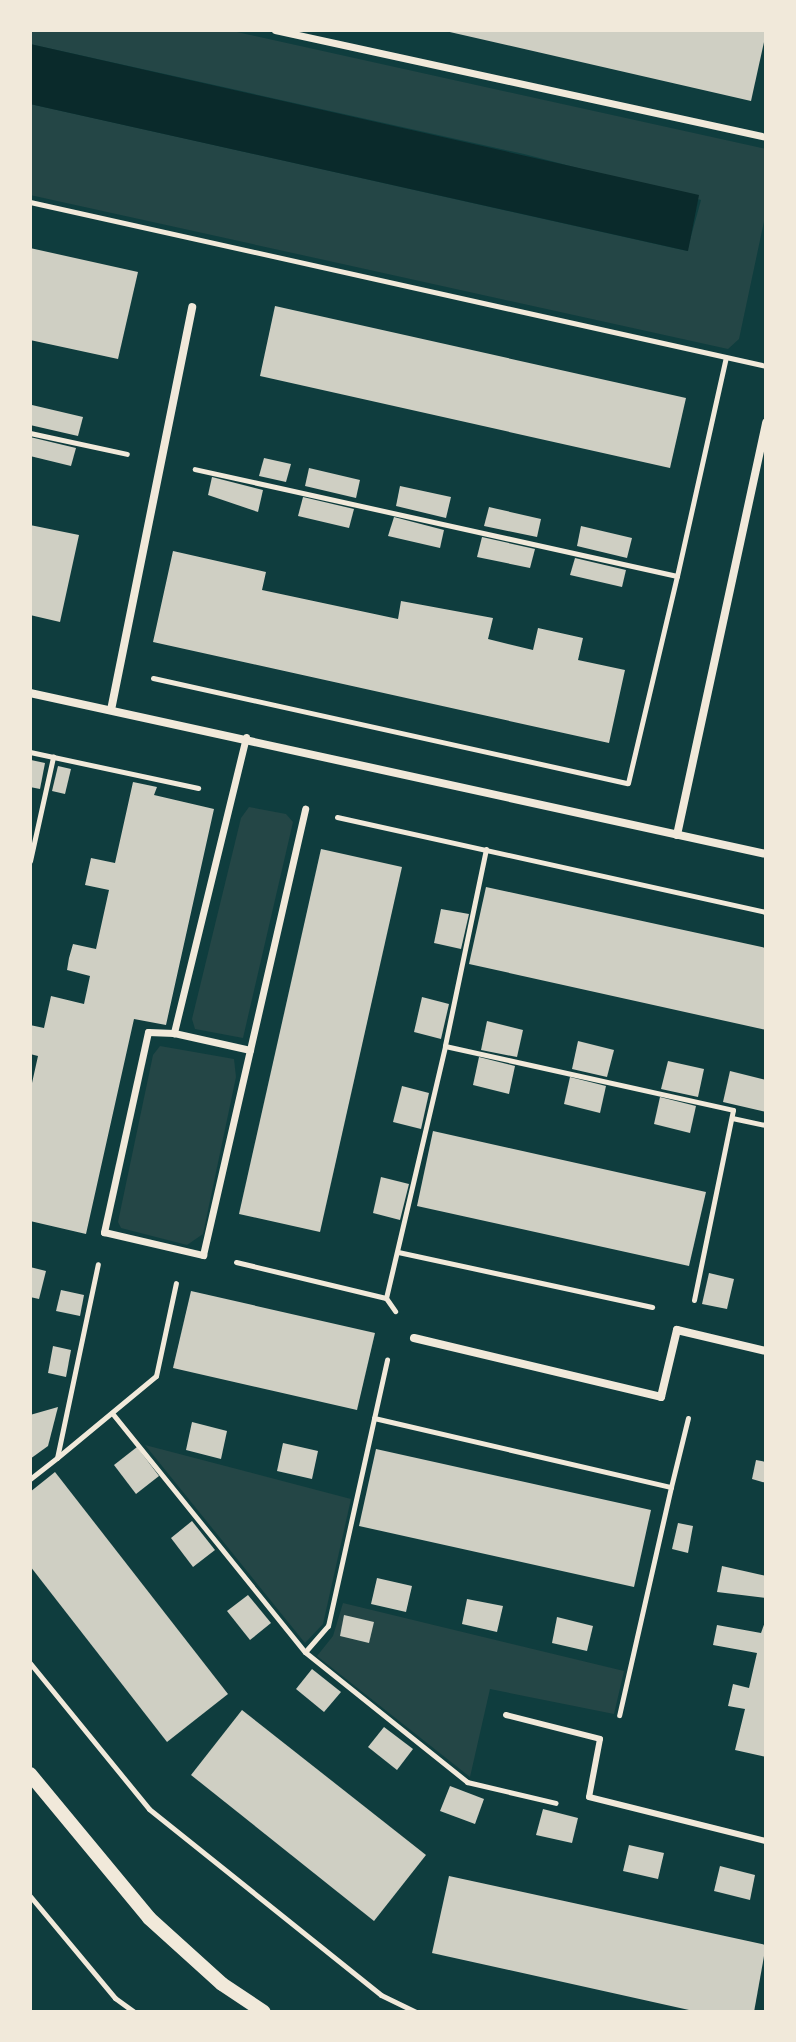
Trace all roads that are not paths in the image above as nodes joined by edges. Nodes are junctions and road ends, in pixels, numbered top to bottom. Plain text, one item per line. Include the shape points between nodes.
1 (275, 30) edge
2 (766, 137) edge
3 (192, 307) dead end
4 (766, 423) edge
5 (30, 693) edge
6 (111, 710) junction
7 (246, 737) junction
8 (305, 809) road end
9 (677, 835) junction
10 (766, 854) edge
11 (174, 1033) junction
12 (250, 1050) junction
13 (414, 1338) dead end
14 (766, 1351) edge
15 (506, 1715) dead end
16 (30, 1774) edge
17 (766, 1841) edge
18 (264, 2012) edge

1 - 2 street
3 - 6 street
4 - 9 street
5 - 6 street
6 - 7 street
7 - 9 street
7 - 11 street
8 - 12 street
9 - 10 street
11 - 12 street
11 - 12 street via 148,1032 104,1232 203,1255
13 - 14 street via 661,1397 677,1330
15 - 17 lane via 600,1739 589,1797
16 - 18 street via 149,1918 222,1984

